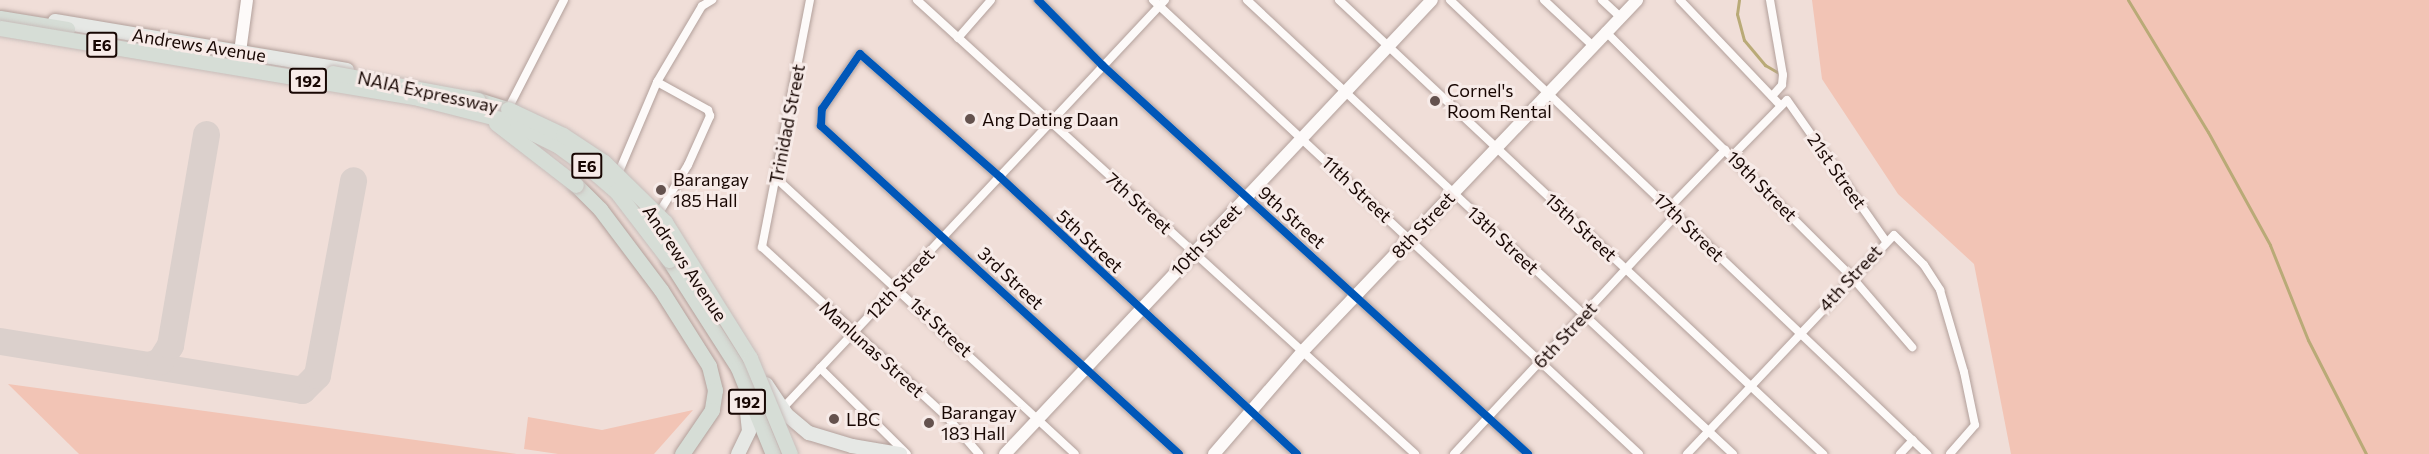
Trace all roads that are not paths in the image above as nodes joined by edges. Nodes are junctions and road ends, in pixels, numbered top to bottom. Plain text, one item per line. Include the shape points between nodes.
1 (247, 0) edge
2 (564, 0) edge
3 (712, 0) edge
4 (810, 0) edge
5 (917, 0) edge
6 (991, 0) edge
7 (1038, 0) edge
8 (1247, 0) edge
9 (1339, 0) edge
10 (1432, 0) edge
11 (1450, 0) edge
12 (1544, 0) edge
13 (1602, 0) edge
14 (1637, 0) edge
15 (1680, 0) edge
16 (1770, 0) edge
17 (1159, 2) edge
18 (0, 12) edge
19 (1620, 17) junction
20 (0, 18) edge
21 (0, 29) edge
22 (1605, 31) junction
23 (128, 33) junction
24 (958, 38) junction
25 (1592, 45) junction
26 (1388, 47) junction
27 (125, 51) junction
28 (240, 52) junction
29 (1102, 65) junction
30 (382, 76) junction
31 (657, 82) junction
32 (1346, 92) junction
33 (1550, 92) junction
34 (379, 93) junction
35 (1772, 96) junction
36 (1779, 104) junction
37 (510, 105) junction
38 (476, 111) junction
39 (1051, 122) junction
40 (821, 126) joint
41 (1303, 138) junction
42 (1497, 147) junction
43 (1728, 153) junction
44 (615, 170) junction
45 (1000, 177) junction
46 (777, 179) junction
47 (599, 182) junction
48 (1452, 192) junction
49 (1247, 196) junction
50 (1669, 208) junction
51 (1676, 215) junction
52 (656, 218) junction
53 (945, 236) junction
54 (1410, 239) junction
55 (1885, 240) junction
56 (762, 247) joint
57 (1194, 252) junction
58 (1626, 269) junction
59 (1851, 276) junction
60 (897, 287) junction
61 (1356, 296) junction
62 (1142, 309) junction
63 (1583, 316) junction
64 (1800, 332) junction
65 (853, 334) junction
66 (1912, 347) dead end
67 (1302, 352) junction
68 (1542, 360) junction
69 (820, 368) junction
70 (1086, 369) junction
71 (1750, 387) junction
72 (782, 409) junction
73 (1251, 411) junction
74 (1488, 418) junction
75 (1038, 419) junction
76 (1708, 430) junction
77 (1912, 440) junction
78 (682, 454) edge
79 (738, 454) edge
80 (773, 454) edge
81 (790, 454) edge
82 (900, 454) edge
83 (907, 454) edge
84 (979, 454) edge
85 (1005, 454) edge
86 (1075, 454) edge
87 (1179, 454) edge
88 (1214, 454) edge
89 (1297, 454) edge
90 (1414, 454) edge
91 (1454, 454) edge
92 (1528, 454) edge
93 (1639, 454) edge
94 (1687, 454) edge
95 (1733, 454) edge
96 (1823, 454) edge
97 (1900, 454) edge
98 (1927, 454) edge
99 (1950, 454) edge

1 - 28 street
2 - 37 street
3 - 31 street via 702,6
4 - 46 street, Trinidad Street
5 - 24 street, 7th Street
6 - 24 street
7 - 29 street, 9th Street
8 - 32 street, 13th Street
9 - 26 street, 15th Street
10 - 26 street, 10th Street
11 - 33 street, 17th Street
12 - 25 street
13 - 19 street
14 - 19 street, 8th Street
15 - 35 street
16 - 35 street via 1783,75 1782,85
17 - 29 street, 12th Street
17 - 41 street, 11th Street
18 - 23 main road, Andrews Avenue / 192
19 - 22 street, 8th Street
20 - 81 highway, NAIA Expressway / E6, bridge via 468,98 508,109 563,135 626,179 685,248 750,358
21 - 27 main road, Andrews Avenue / 192
21 - 38 highway, NAIA Expressway / E6, bridge
22 - 25 street, 8th Street
22 - 43 street, 19th Street
23 - 27 main road
23 - 28 main road, Andrews Avenue / 192
24 - 39 street, 7th Street
25 - 33 street, 8th Street
26 - 32 street, 10th Street
26 - 42 street, 15th Street
27 - 34 main road, Andrews Avenue / 192
28 - 30 main road, Andrews Avenue / 192
29 - 39 street, 12th Street
29 - 49 street, 9th Street
30 - 34 main road
30 - 37 main road, Andrews Avenue / 192
31 - 44 street
31 - 52 street via 708,110 710,116 688,165
32 - 41 street, 10th Street
32 - 48 street, 13th Street
33 - 42 street, 8th Street
33 - 50 street, 17th Street
34 - 47 main road, Andrews Avenue / 192 via 506,124 560,152
35 - 36 street
36 - 43 street
36 - 55 street, 21st Street via 1789,102
37 - 44 main road, Andrews Avenue / 192 via 574,137
38 - 78 highway, bridge via 548,161 600,209 705,357 713,378 713,403 704,428
38 - 80 highway, NAIA Expressway / E6, bridge via 508,121 557,145 616,191 651,234 716,332 750,394
39 - 45 street, 12th Street
39 - 57 street, 7th Street
40 - 45 street, 5th Street via 822,109 860,54
40 - 53 street, 3rd Street
41 - 49 street, 10th Street
41 - 54 street, 11th Street
42 - 48 street, 8th Street
42 - 58 street, 15th Street
43 - 50 street
43 - 59 street, 19th Street
44 - 47 main road
44 - 52 main road, Andrews Avenue / 192
45 - 53 street, 12th Street
45 - 62 street, 5th Street
46 - 56 street, Trinidad Street
46 - 60 street, 1st Street
47 - 79 main road, Andrews Avenue / 192 via 658,250 738,383 750,422
48 - 54 street, 8th Street
48 - 63 street, 13th Street
49 - 57 street, 10th Street
49 - 61 street, 9th Street
50 - 51 street, 17th Street
51 - 58 street, 6th Street
51 - 64 street, 17th Street
52 - 72 main road, Andrews Avenue / 192
53 - 60 street, 12th Street
53 - 70 street, 3rd Street
54 - 61 street, 8th Street
54 - 68 street, 11th Street
55 - 59 street, 4th Street
55 - 99 street, 4th Street via 1897,236 1940,290 1975,422
56 - 65 street, Manlunas Street
57 - 62 street, 10th Street
57 - 67 street, 7th Street
58 - 63 street, 6th Street
58 - 71 street, 15th Street
59 - 64 street, 4th Street
59 - 66 street, 19th Street
60 - 65 street, 12th Street
60 - 75 street, 1st Street
61 - 67 street, 8th Street
61 - 74 street, 9th Street
62 - 70 street, 10th Street
62 - 73 street, 5th Street
63 - 68 street, 6th Street
63 - 76 street, 13th Street
64 - 71 street, 4th Street
64 - 77 street, 17th Street
65 - 69 street, 12th Street
65 - 84 street, Manlunas Street via 947,417
67 - 73 street, 8th Street
67 - 90 street, 7th Street
68 - 74 street, 6th Street
68 - 93 street, 11th Street
69 - 72 street, 12th Street
69 - 83 street
70 - 75 street, 10th Street
70 - 87 street, 3rd Street
71 - 76 street, 4th Street
71 - 96 street, 15th Street
72 - 82 main road, Andrews Avenue / 192 via 809,433
73 - 88 street, 8th Street
73 - 89 street, 5th Street
74 - 91 street, 6th Street
74 - 92 street, 9th Street
75 - 85 street, 10th Street
75 - 86 street, 1st Street
76 - 94 street, 4th Street
76 - 95 street, 13th Street
77 - 97 street
77 - 98 street, 17th Street

